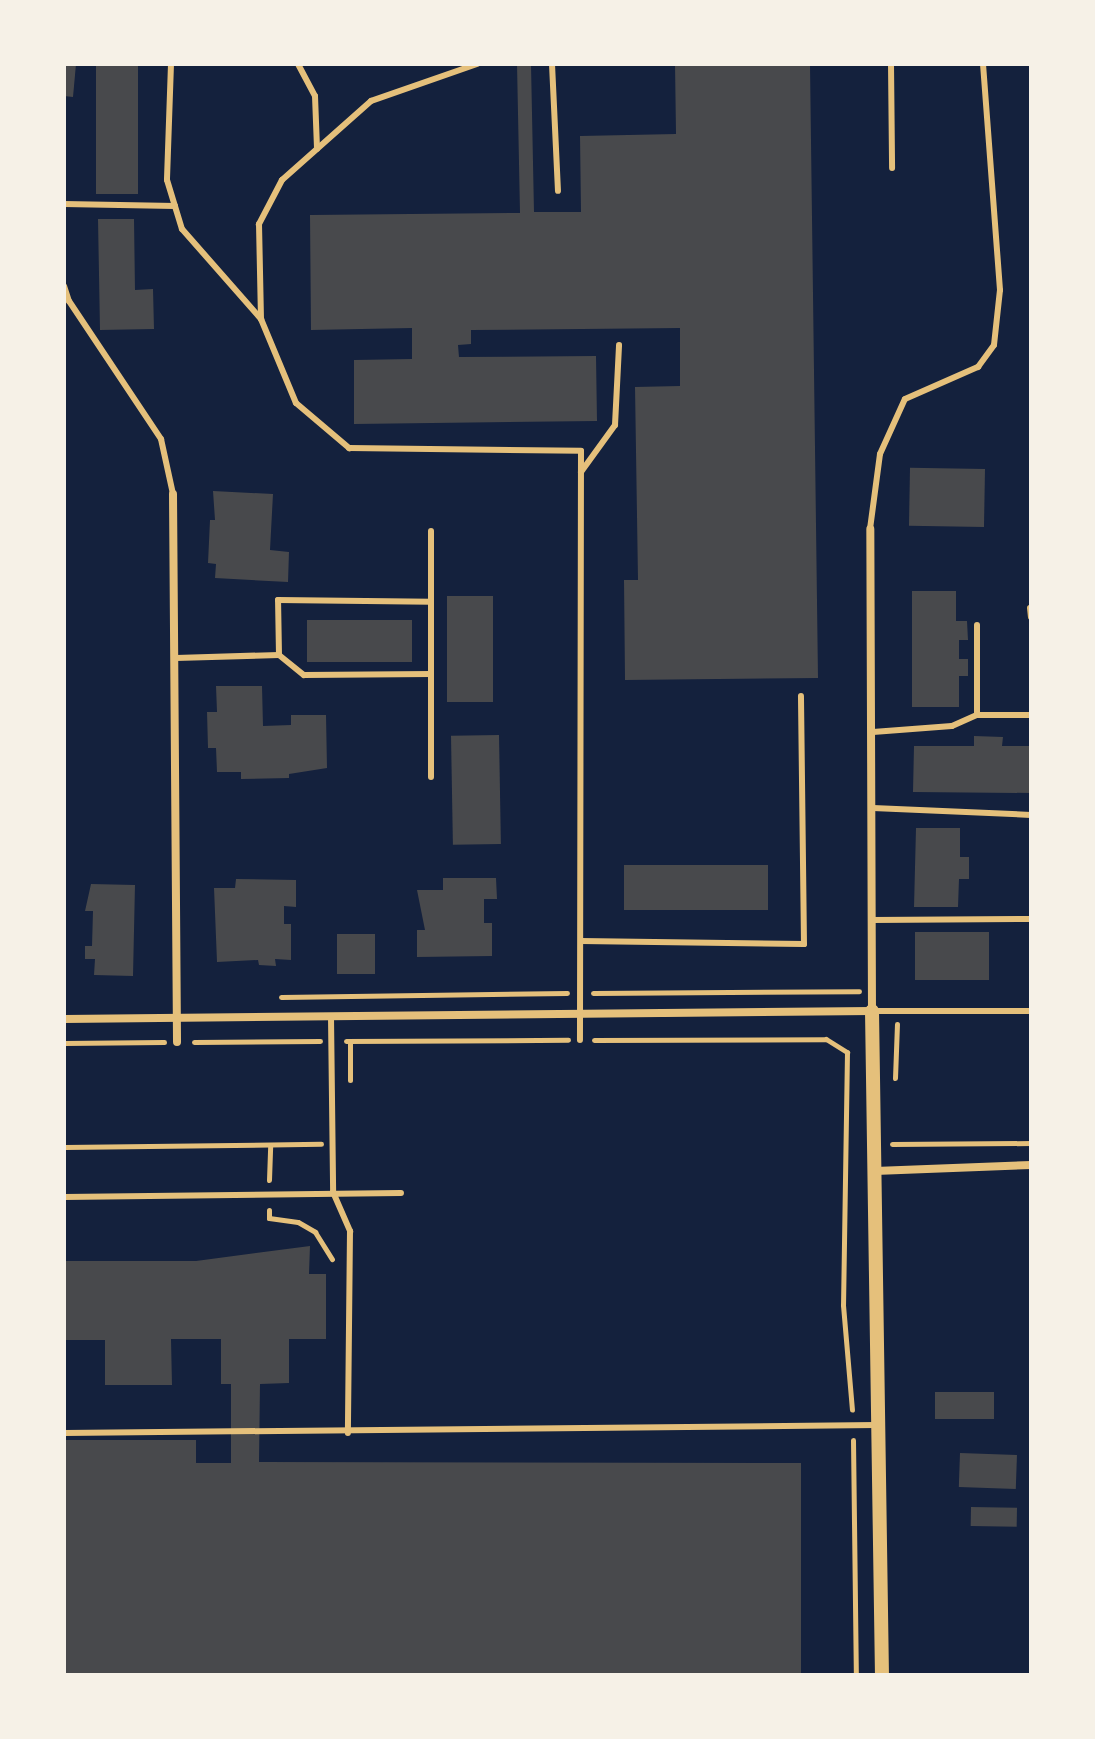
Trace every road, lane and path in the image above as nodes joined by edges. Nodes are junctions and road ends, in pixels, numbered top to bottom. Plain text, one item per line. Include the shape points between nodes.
1 (171, 64) edge
2 (298, 64) edge
3 (468, 64) edge
4 (477, 64) edge
5 (552, 64) edge
6 (891, 64) edge
7 (983, 64) edge
8 (317, 149) junction
9 (892, 168) dead end
10 (558, 191) dead end
11 (64, 204) edge
12 (175, 206) junction
13 (64, 286) edge
14 (261, 319) junction
15 (619, 345) dead end
16 (581, 472) junction
17 (173, 494) joint
18 (870, 529) joint
19 (431, 531) dead end
20 (431, 602) junction
21 (1030, 608) edge
22 (1031, 617) edge
23 (977, 625) dead end
24 (279, 655) junction
25 (176, 658) junction
26 (431, 674) junction
27 (801, 696) dead end
28 (977, 715) junction
29 (1031, 715) edge
30 (873, 732) junction
31 (431, 777) dead end
32 (873, 808) junction
33 (1031, 815) edge
34 (1031, 919) edge
35 (872, 920) junction
36 (581, 941) junction
37 (872, 990) junction
38 (579, 993) junction
39 (270, 997) dead end
40 (872, 1011) junction
41 (1031, 1011) edge
42 (579, 1013) junction
43 (331, 1017) junction
44 (177, 1018) junction
45 (64, 1019) edge
46 (580, 1040) junction
47 (331, 1041) junction
48 (350, 1041) junction
49 (177, 1042) junction
50 (64, 1043) edge
51 (350, 1085) dead end
52 (874, 1143) junction
53 (1031, 1143) edge
54 (333, 1144) junction
55 (270, 1145) junction
56 (64, 1147) edge
57 (1031, 1165) edge
58 (875, 1171) junction
59 (333, 1192) junction
60 (268, 1193) junction
61 (401, 1193) dead end
62 (64, 1197) edge
63 (333, 1265) dead end
64 (880, 1424) junction
65 (853, 1425) junction
66 (64, 1433) edge
67 (348, 1433) junction
68 (856, 1675) edge
69 (882, 1675) edge

1 - 12 lane via 167,180
2 - 8 lane via 315,96
3 - 4 lane
3 - 8 lane via 371,101
5 - 10 lane
6 - 9 lane
7 - 18 lane via 1000,290 994,345 978,367 905,399 880,454
8 - 14 lane via 282,180 259,224
11 - 12 lane
12 - 14 lane via 182,229
13 - 17 lane via 161,439
14 - 16 lane via 296,403 349,448 581,451
15 - 16 lane via 615,425
16 - 36 lane
17 - 25 street
18 - 30 street
19 - 20 lane
20 - 24 lane via 278,600
20 - 26 lane
21 - 22 lane
23 - 28 lane
24 - 25 lane
24 - 26 lane via 304,675
25 - 44 street
26 - 31 lane
27 - 36 lane via 804,944
28 - 29 lane
28 - 30 lane via 952,726
30 - 32 street
32 - 33 lane
32 - 35 street
34 - 35 lane
35 - 37 street
36 - 38 lane
37 - 38 path
37 - 40 street
38 - 39 path
38 - 42 lane
40 - 41 lane
40 - 42 street
40 - 52 street
42 - 43 street
42 - 46 lane
43 - 44 street
43 - 47 lane
44 - 45 street
44 - 49 street
46 - 48 path
46 - 65 path via 826,1039 847,1052 844,1320
47 - 48 path
47 - 49 path
47 - 54 lane
48 - 51 path
49 - 50 path
52 - 53 path
52 - 58 street
54 - 55 path
54 - 59 lane
55 - 56 path
55 - 60 path
57 - 58 street
58 - 64 street
59 - 60 lane
59 - 61 lane
59 - 67 lane via 350,1231
60 - 62 lane
60 - 63 path via 269,1218 298,1222 315,1232
64 - 65 lane
64 - 69 street
65 - 67 lane
65 - 68 path
66 - 67 lane

